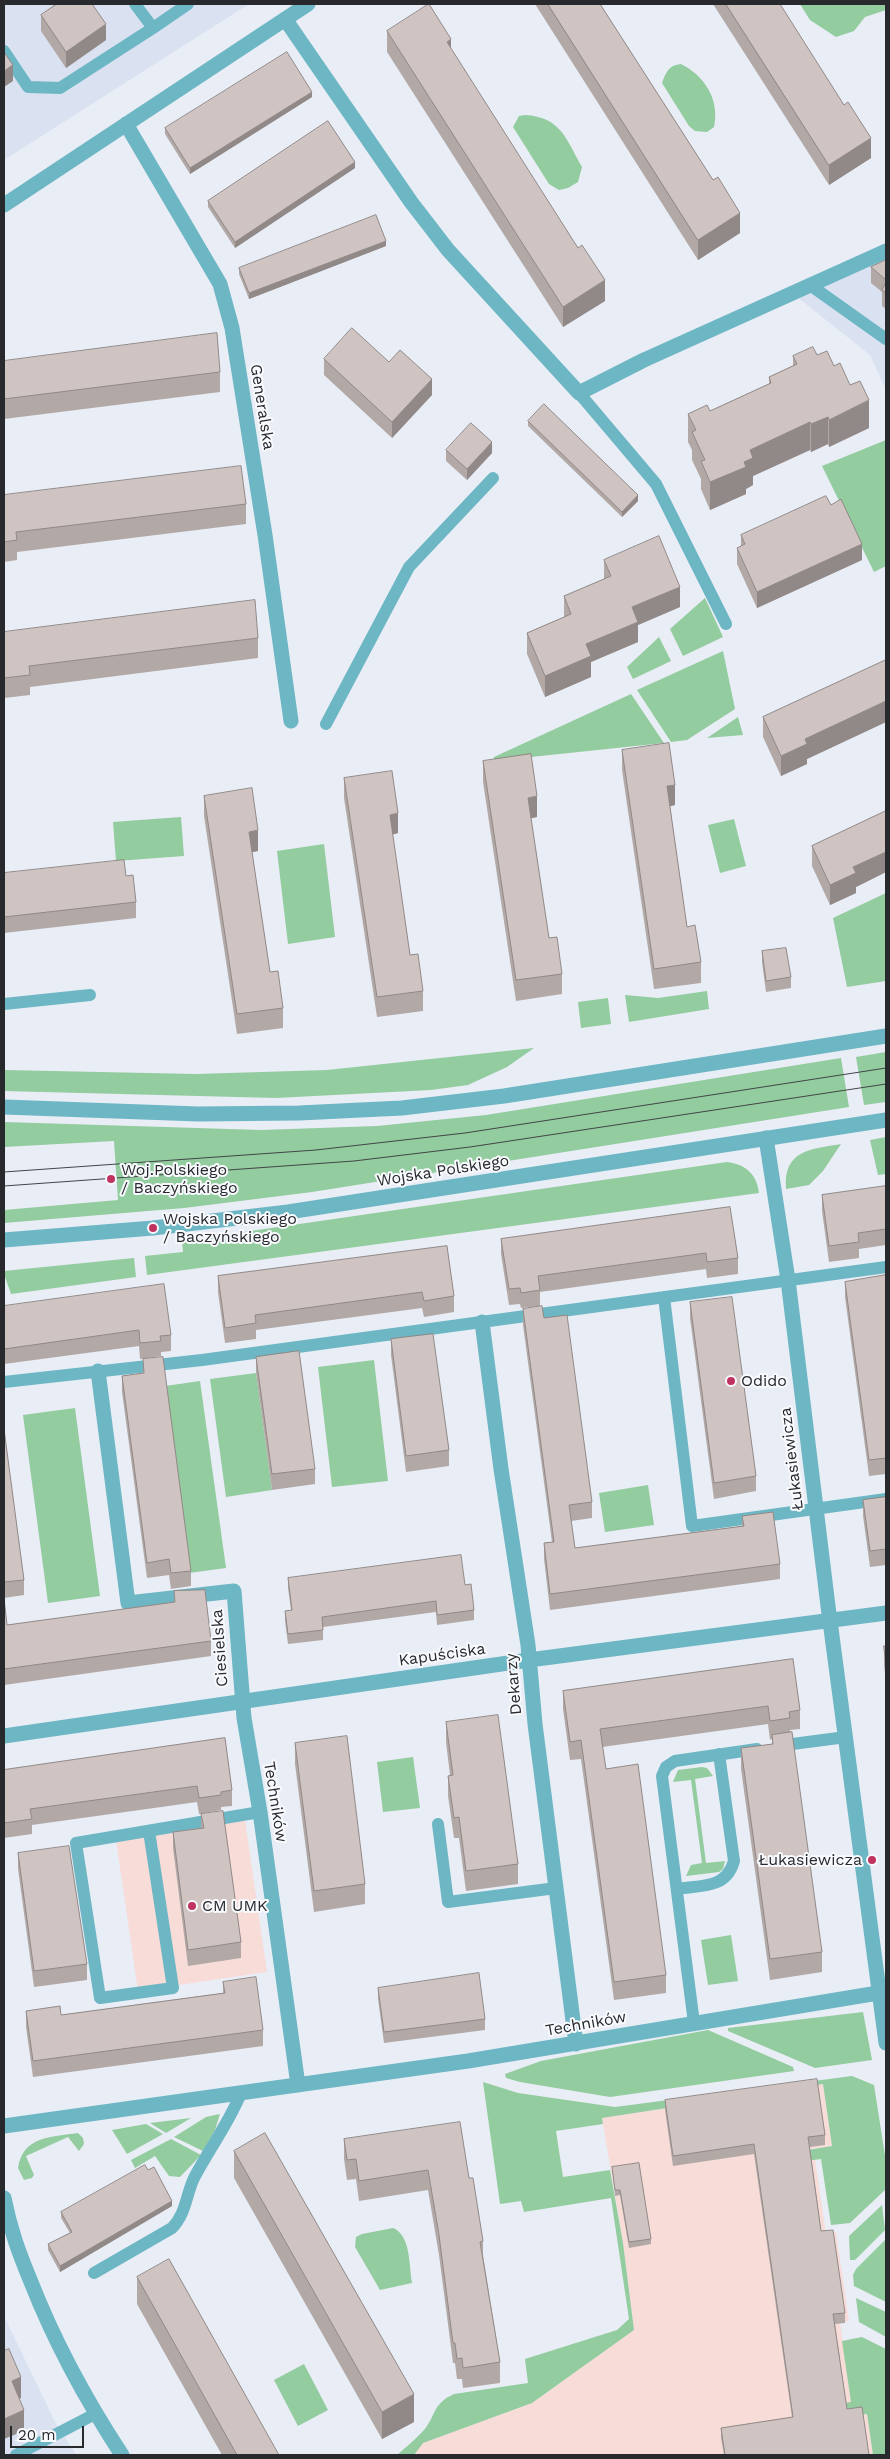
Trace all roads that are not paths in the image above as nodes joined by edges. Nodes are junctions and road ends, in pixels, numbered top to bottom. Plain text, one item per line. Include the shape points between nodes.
1 (135, 4) edge
2 (188, 4) edge
3 (308, 4) edge
4 (285, 19) junction
5 (153, 28) junction
6 (4, 51) edge
7 (126, 124) junction
8 (4, 205) edge
9 (886, 251) edge
10 (810, 285) junction
11 (886, 339) edge
12 (579, 394) junction
13 (493, 478) dead end
14 (726, 624) dead end
15 (291, 721) dead end
16 (326, 724) dead end
17 (90, 994) dead end
18 (4, 1004) edge
19 (886, 1036) edge
20 (4, 1107) edge
21 (886, 1120) edge
22 (766, 1138) junction
23 (4, 1240) edge
24 (886, 1267) edge
25 (788, 1280) junction
26 (664, 1297) junction
27 (482, 1322) junction
28 (98, 1371) junction
29 (4, 1382) edge
30 (886, 1499) edge
31 (816, 1509) junction
32 (886, 1613) edge
33 (830, 1621) junction
34 (529, 1660) junction
35 (242, 1702) junction
36 (4, 1736) edge
37 (846, 1737) junction
38 (720, 1754) junction
39 (260, 1812) junction
40 (438, 1824) dead end
41 (149, 1831) junction
42 (556, 1888) junction
43 (677, 1889) junction
44 (878, 1992) junction
45 (694, 2023) junction
46 (886, 2043) edge
47 (576, 2044) junction
48 (298, 2085) junction
49 (241, 2093) junction
50 (4, 2126) edge
51 (4, 2198) edge
52 (6, 2226) edge
53 (94, 2272) dead end
54 (95, 2414) junction
55 (16, 2455) edge
56 (122, 2455) edge

1 - 5 lane
2 - 5 lane
3 - 4 street
4 - 7 street
4 - 12 street via 411,202 448,250
5 - 6 lane via 60,88 28,87
7 - 8 street
7 - 15 street, Generalska via 215,276 232,328
9 - 10 street
10 - 11 lane
10 - 12 street via 644,360
12 - 14 lane via 656,484
13 - 16 lane via 409,567
17 - 18 lane
19 - 20 street via 504,1096 402,1108 298,1114 198,1114
21 - 22 street, Wojska Polskiego
22 - 23 street, Wojska Polskiego via 288,1212 153,1228
22 - 25 street, Łukasiewicza
24 - 25 lane
25 - 26 lane
25 - 31 street, Łukasiewicza
26 - 27 lane
26 - 31 lane via 692,1526
27 - 28 lane
27 - 34 street, Dekarzy
28 - 29 lane
28 - 35 street, Ciesielska via 128,1603 234,1591
30 - 31 lane
31 - 33 street, Łukasiewicza
32 - 33 street, Kapuściska
33 - 34 street, Kapuściska
33 - 37 street, Łukasiewicza
34 - 35 street, Kapuściska
34 - 42 street, Dekarzy
35 - 36 street, Kapuściska
35 - 39 street, Techników
37 - 38 lane
37 - 44 street, Łukasiewicza
38 - 43 lane via 734,1860 731,1871 718,1883
38 - 43 lane via 675,1761 666,1767 662,1776
39 - 41 lane
39 - 48 street, Techników
40 - 42 lane via 448,1902
41 - 41 lane via 173,1988 100,1998 76,1843
42 - 47 street, Dekarzy
43 - 45 lane
44 - 45 street, Techników
44 - 46 street, Łukasiewicza
45 - 47 street, Techników
47 - 48 street, Techników
48 - 49 street, Techników
49 - 50 street, Techników
49 - 53 lane via 231,2117 194,2178 179,2221
51 - 52 street
52 - 54 street via 48,2325
54 - 55 lane
54 - 56 street

